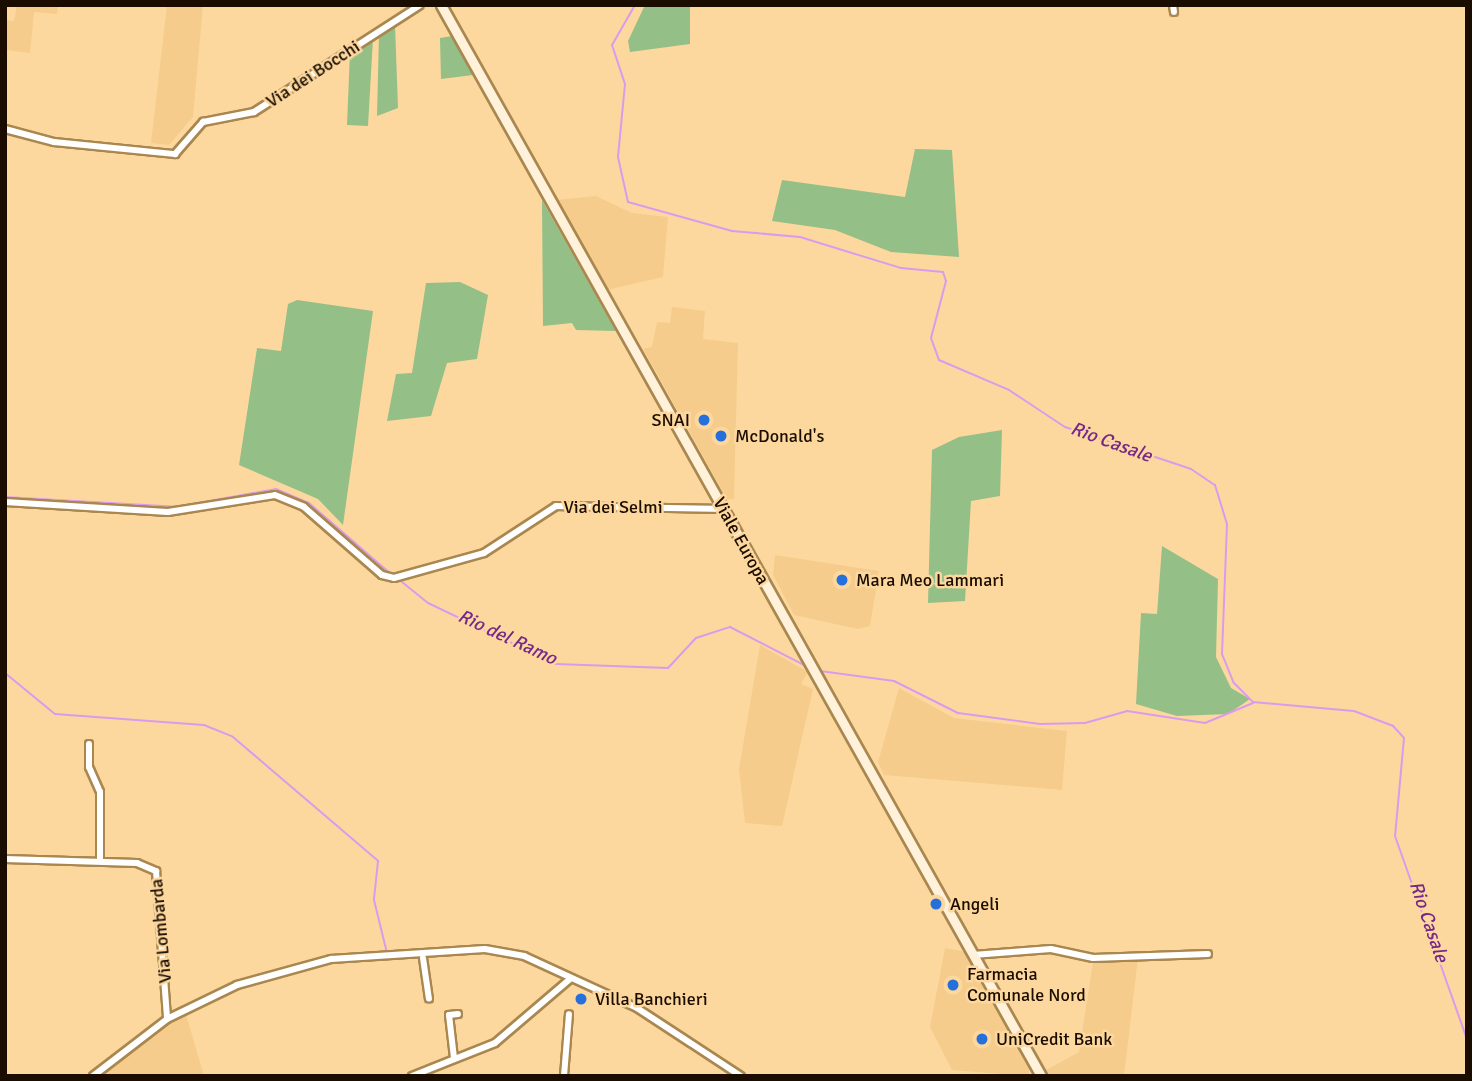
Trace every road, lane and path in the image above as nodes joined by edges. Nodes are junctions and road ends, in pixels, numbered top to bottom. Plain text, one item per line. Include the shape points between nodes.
1 (420, 5) edge
2 (441, 5) edge
3 (5, 129) edge
4 (5, 502) edge
5 (723, 509) junction
6 (89, 744) dead end
7 (5, 859) edge
8 (100, 860) junction
9 (1208, 954) dead end
10 (974, 955) junction
11 (423, 958) junction
12 (570, 979) junction
13 (429, 999) dead end
14 (457, 1014) dead end
15 (569, 1014) dead end
16 (167, 1019) junction
17 (454, 1058) junction
18 (93, 1076) edge
19 (412, 1076) edge
20 (564, 1076) edge
21 (741, 1076) edge
22 (1041, 1076) edge

1 - 3 street, Via dei Bocchi via 254,112 203,122 175,154 54,142
2 - 5 main road, Viale Europa
4 - 5 street, Via dei Selmi via 168,512 275,495 303,507 382,575 394,578 485,553 556,506
5 - 10 main road, Viale Europa
6 - 8 street via 89,767 100,792
7 - 8 street, Via Lombarda
8 - 16 street, Via Lombarda via 156,871
9 - 10 street via 1093,958 1051,949
10 - 22 main road, Viale Europa
11 - 12 street via 500,950
11 - 13 street
11 - 16 street via 331,959 208,995
12 - 17 street via 495,1043
12 - 21 street via 637,1008
14 - 17 street via 449,1015
15 - 20 street
16 - 18 street
17 - 19 street

